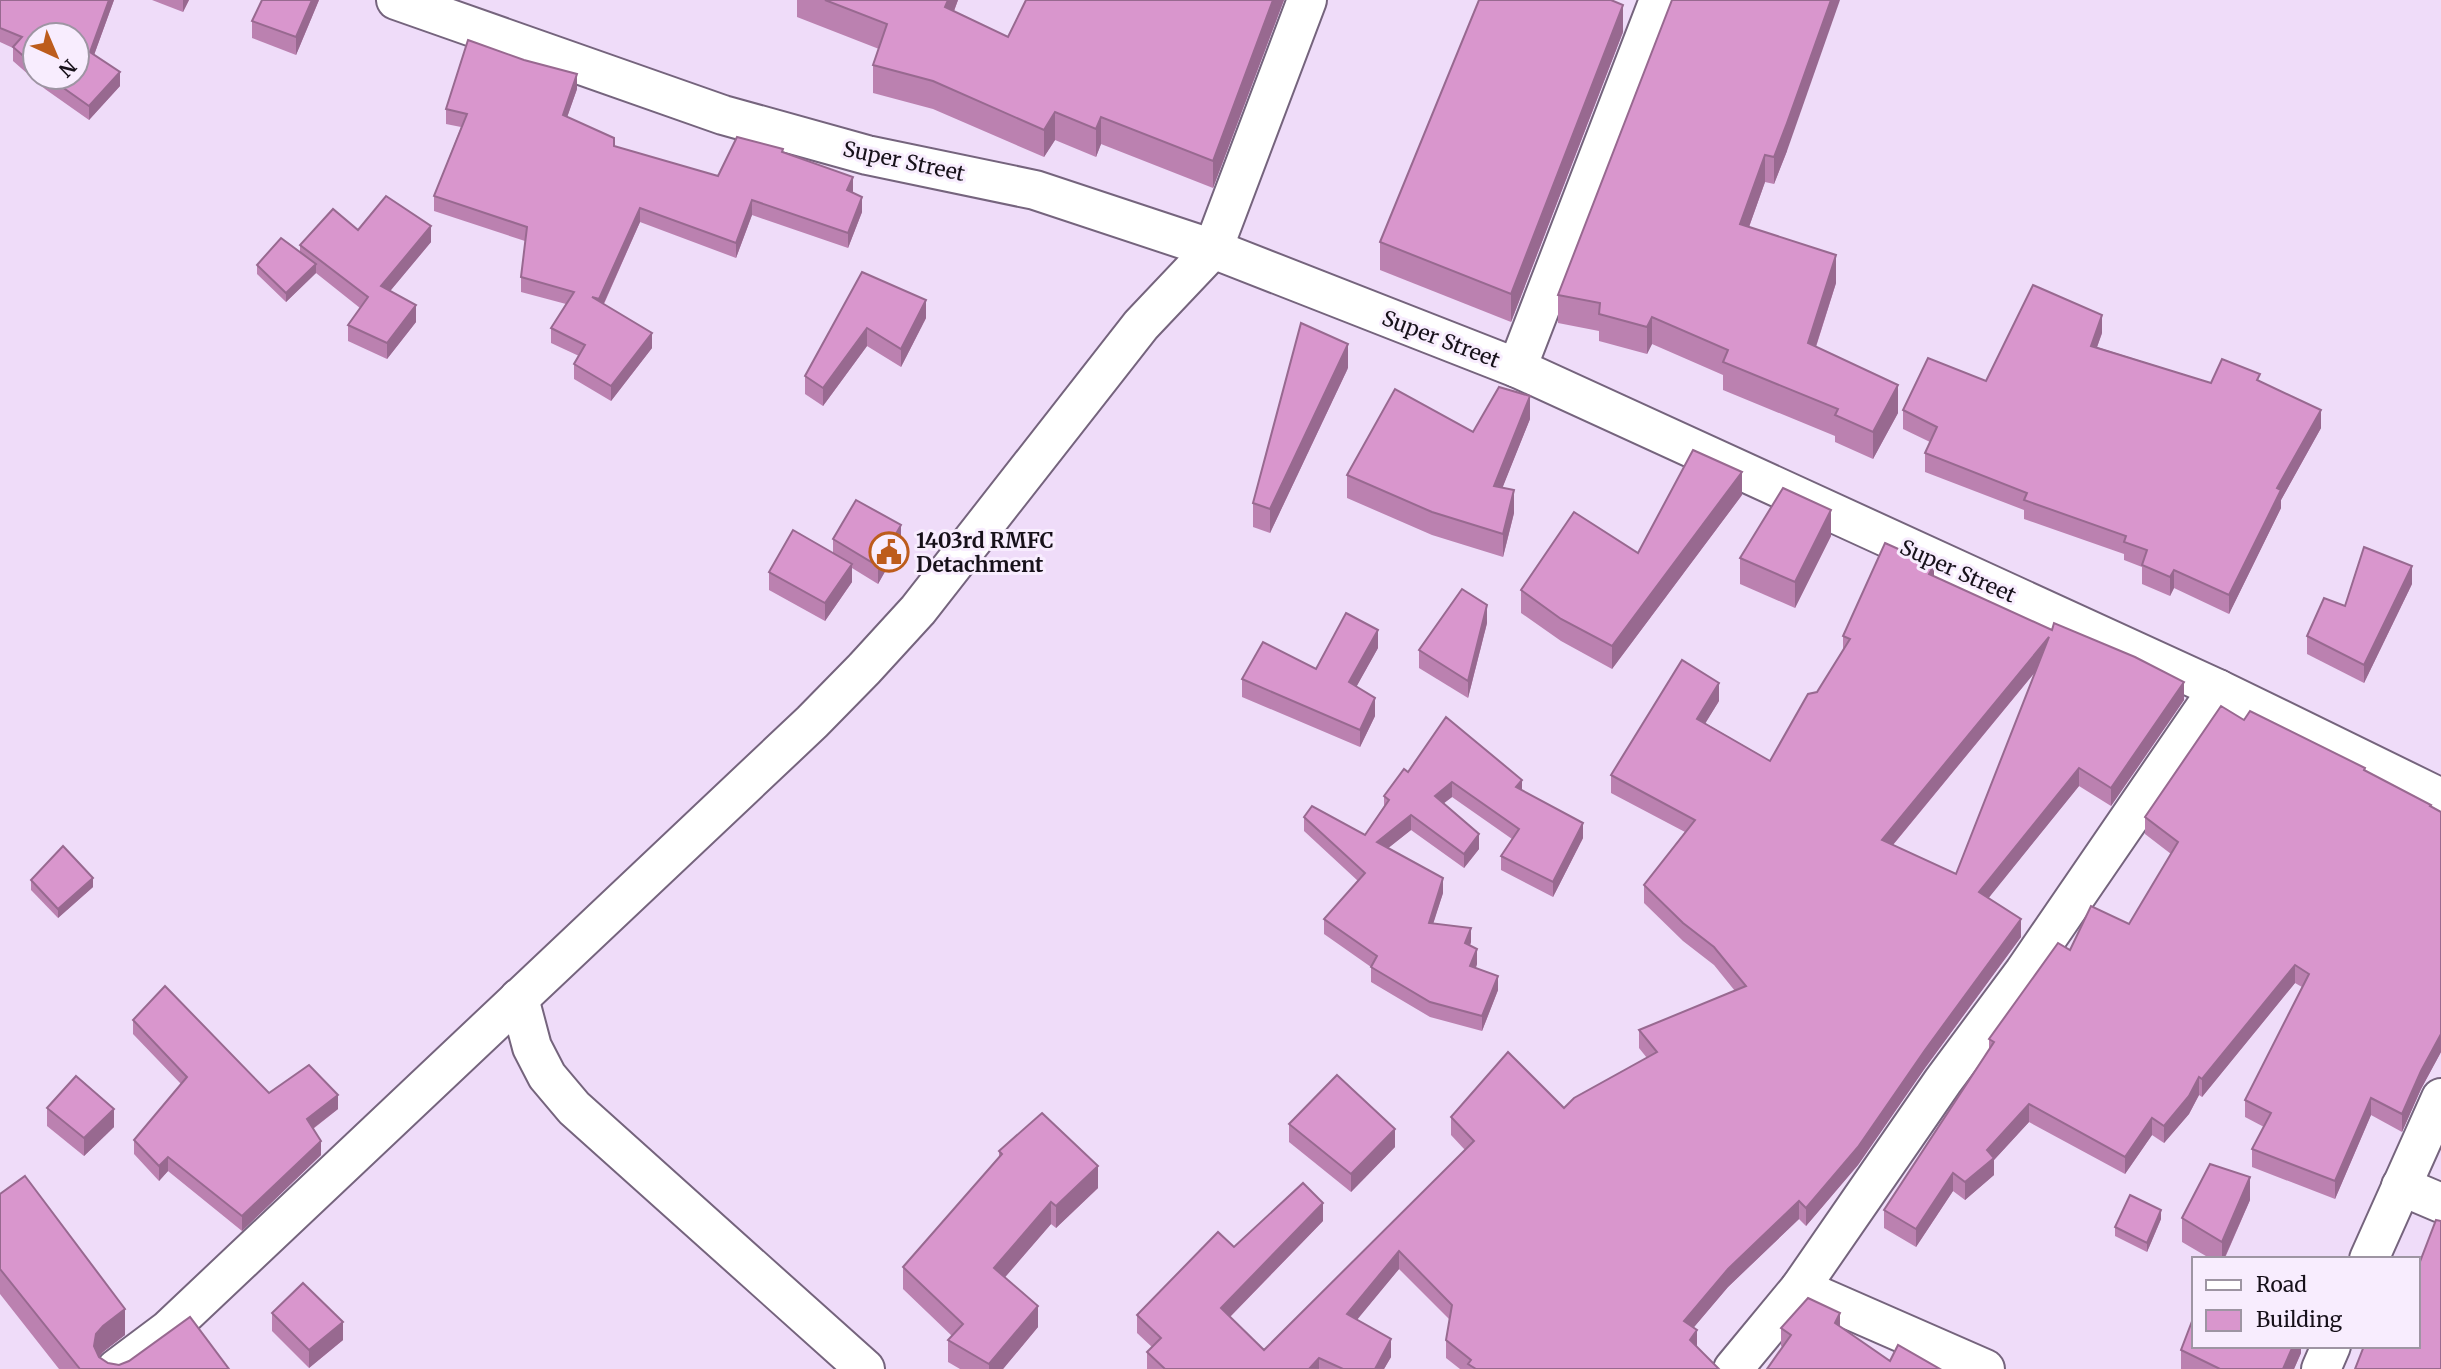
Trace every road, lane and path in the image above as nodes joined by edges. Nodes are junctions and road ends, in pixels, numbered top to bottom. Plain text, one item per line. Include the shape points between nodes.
1 (396, 0) edge
2 (1307, 0) edge
3 (1659, 0) edge
4 (1213, 249) junction
5 (1517, 368) junction
6 (2218, 689) junction
7 (2441, 798) edge
8 (519, 998) junction
9 (2441, 1098) edge
10 (2401, 1186) junction
11 (2441, 1203) edge
12 (2370, 1257) edge
13 (1800, 1288) junction
14 (2330, 1348) edge
15 (116, 1369) edge
16 (865, 1369) edge
17 (1733, 1369) edge
18 (1985, 1369) edge
19 (2321, 1369) edge

1 - 4 street, Super Street via 736,119 867,155 1035,190
2 - 4 street
3 - 5 street
4 - 5 street, Super Street
4 - 8 street via 1141,324 918,610 864,669
5 - 6 street, Super Street
6 - 7 street, Super Street
6 - 13 street
8 - 15 street via 168,1329
8 - 16 street via 532,1047 547,1076 574,1108
9 - 10 street
10 - 11 street
10 - 12 street
13 - 17 street
13 - 18 street
14 - 19 street

